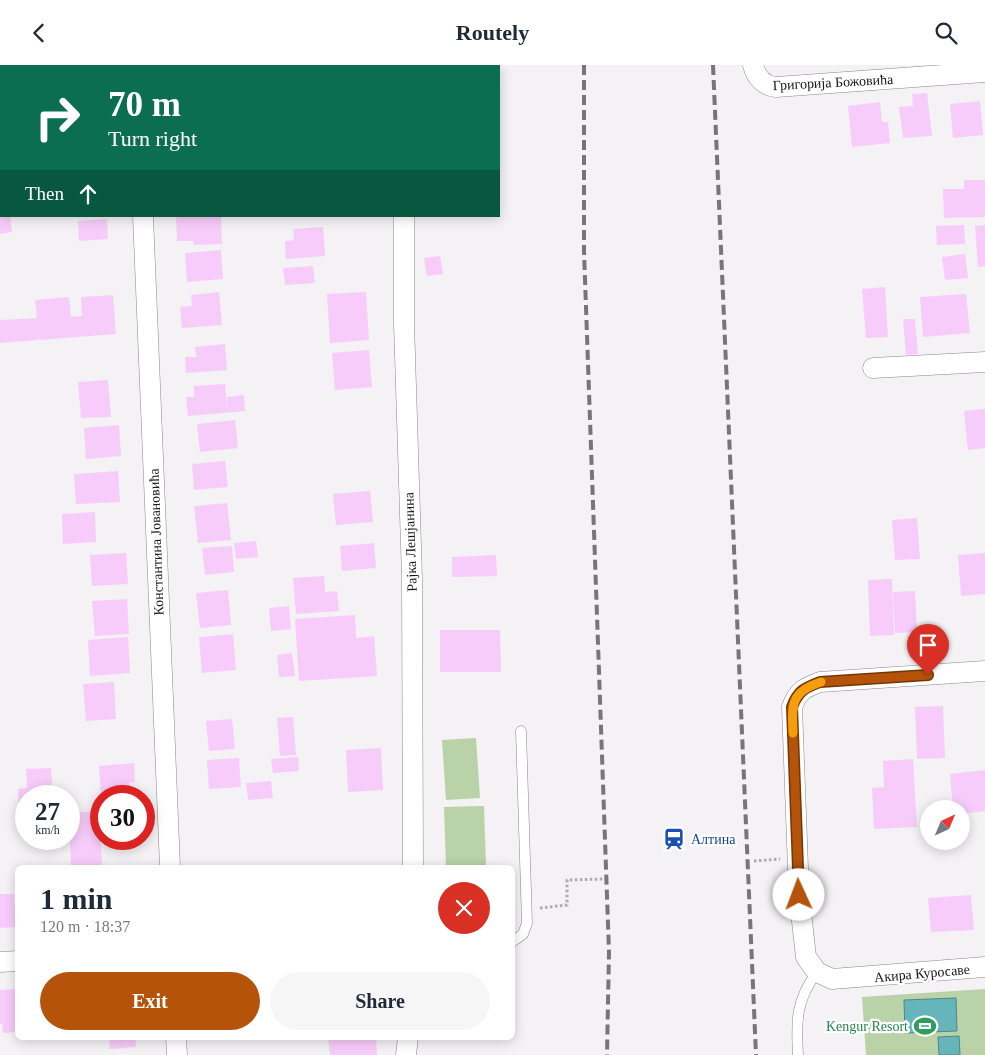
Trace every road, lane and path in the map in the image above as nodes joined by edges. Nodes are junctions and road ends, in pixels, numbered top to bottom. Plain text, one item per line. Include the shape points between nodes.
1 (753, 65) edge
2 (985, 72) edge
3 (143, 217) edge
4 (404, 217) edge
5 (985, 362) edge
6 (873, 368) dead end
7 (985, 671) edge
8 (520, 731) dead end
9 (754, 861) dead end
10 (170, 865) edge
11 (413, 865) edge
12 (783, 867) dead end
13 (603, 879) dead end
14 (527, 909) junction
15 (515, 940) edge
16 (15, 961) edge
17 (0, 962) edge
18 (985, 967) edge
19 (817, 972) junction
20 (176, 1040) edge
21 (408, 1040) edge
22 (177, 1055) edge
23 (406, 1055) edge
24 (798, 1055) edge

1 - 2 street, Григорија Божовића via 761,81 776,87
3 - 10 street, Константина Јовановића
4 - 11 street, Рајка Лешјанина via 412,578
5 - 6 street
7 - 19 street via 820,682 796,695 792,707 799,895 806,957
8 - 14 lane
9 - 12 path via 783,859
13 - 14 path via 566,880 567,905
14 - 15 lane via 523,934
16 - 17 street
18 - 19 street, Акира Куросаве via 832,979
19 - 24 lane via 807,986 797,1012
20 - 22 street
21 - 23 street

